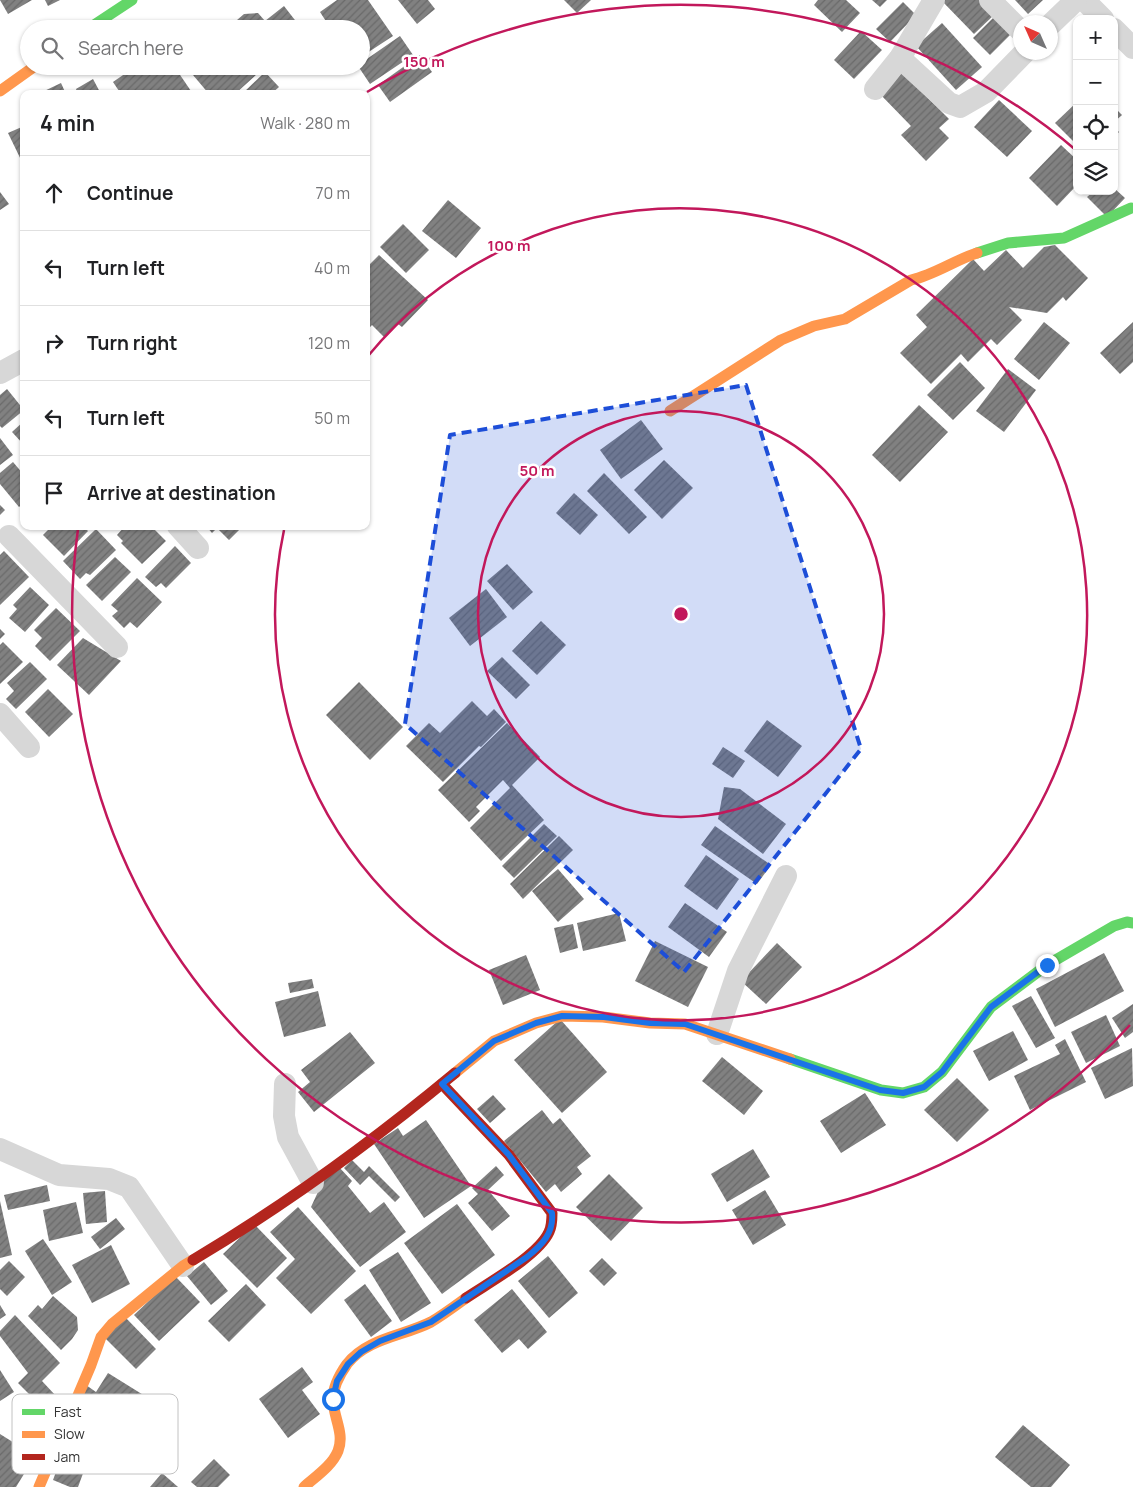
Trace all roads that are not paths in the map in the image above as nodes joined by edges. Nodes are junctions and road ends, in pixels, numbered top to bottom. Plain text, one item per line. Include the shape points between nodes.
1 (132, 0) edge
2 (934, 0) edge
3 (990, 0) edge
4 (1076, 0) edge
5 (1084, 0) edge
6 (1100, 15) edge
7 (1058, 17) edge
8 (102, 20) edge
9 (1013, 23) edge
10 (1118, 33) edge
11 (1133, 48) edge
12 (900, 58) junction
13 (1016, 60) edge
14 (22, 75) edge
15 (875, 89) dead end
16 (0, 91) edge
17 (1132, 207) edge
18 (20, 362) edge
19 (0, 373) edge
20 (670, 411) dead end
21 (182, 530) edge
22 (11, 534) edge
23 (198, 548) dead end
24 (117, 647) dead end
25 (0, 714) edge
26 (29, 747) dead end
27 (786, 876) dead end
28 (1133, 922) edge
29 (717, 1034) junction
30 (284, 1084) dead end
31 (442, 1084) junction
32 (0, 1150) edge
33 (313, 1182) junction
34 (183, 1266) junction
35 (79, 1394) edge
36 (45, 1474) edge
37 (39, 1487) edge
38 (304, 1487) edge

1 - 8 street
2 - 12 street
3 - 9 street
4 - 7 street
5 - 6 street
10 - 11 street
12 - 13 street via 949,103 960,106 986,92
12 - 15 street
14 - 16 street
17 - 20 street via 1064,238 1008,244 965,257 911,280 844,319 814,326 781,340
18 - 19 street
21 - 23 street
22 - 24 street
25 - 26 street
27 - 29 street via 738,971
28 - 29 street via 1114,926 1047,965 991,1007 942,1072 924,1087 903,1093 880,1090
29 - 31 street via 685,1024 562,1016 494,1041
30 - 33 street via 288,1137
31 - 33 street
31 - 38 street via 509,1155 552,1213 552,1228 541,1246 527,1257 431,1322 380,1341 348,1364 337,1381 333,1399 340,1431 338,1451 329,1465
32 - 34 street via 58,1175 109,1179 129,1187
33 - 34 street via 247,1228
34 - 35 street via 112,1324 101,1337
36 - 37 street

